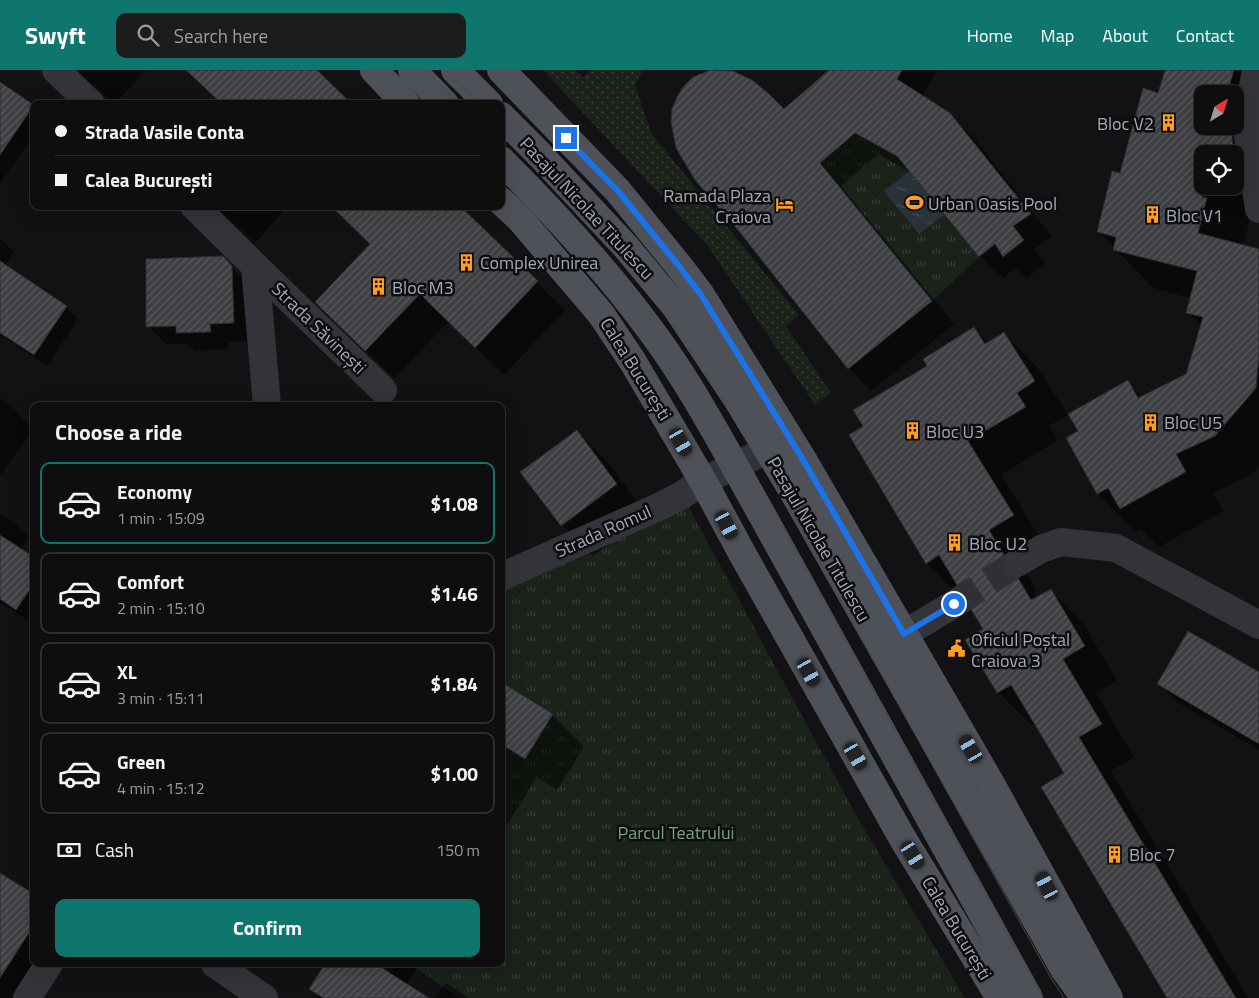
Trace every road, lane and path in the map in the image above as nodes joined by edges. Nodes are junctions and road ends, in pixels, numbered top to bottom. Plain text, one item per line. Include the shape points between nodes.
1 (56, 70) edge
2 (374, 70) edge
3 (412, 70) edge
4 (455, 70) edge
5 (501, 70) edge
6 (1256, 70) edge
7 (86, 100) edge
8 (402, 100) edge
9 (441, 100) edge
10 (484, 100) edge
11 (505, 120) edge
12 (505, 164) edge
13 (505, 205) edge
14 (198, 210) edge
15 (1259, 210) edge
16 (255, 266) junction
17 (383, 390) dead end
18 (267, 402) edge
19 (790, 439) junction
20 (703, 480) junction
21 (1017, 563) tunnel mouth
22 (505, 575) edge
23 (954, 604) tunnel mouth
24 (1259, 625) edge
25 (904, 634) junction
26 (47, 967) edge
27 (219, 967) edge
28 (27, 998) edge
29 (264, 998) edge
30 (1000, 998) edge
31 (1029, 998) edge
32 (1085, 998) edge
33 (1109, 998) edge

1 - 7 street
2 - 8 main road
3 - 9 main road
4 - 10 main road
5 - 19 main road via 618,191 679,266 705,301
6 - 15 street via 1246,124
11 - 32 main road, Pasajul Nicolae Titulescu, bridge via 626,247 675,306 737,399 794,493 1060,961
12 - 31 main road, Pasajul Nicolae Titulescu, bridge via 601,267 676,366 761,513
13 - 20 main road, Calea București via 601,314
14 - 16 street, Strada Săvinești
16 - 17 street, Strada Săvinești
16 - 18 street, Strada Săvinești
19 - 20 street, Strada Romul
19 - 25 main road
20 - 22 street, Strada Romul via 663,505
20 - 30 main road, Calea București via 903,839
21 - 24 street via 1040,549 1061,542 1116,548
23 - 25 street
25 - 33 main road
26 - 28 street
27 - 29 street

